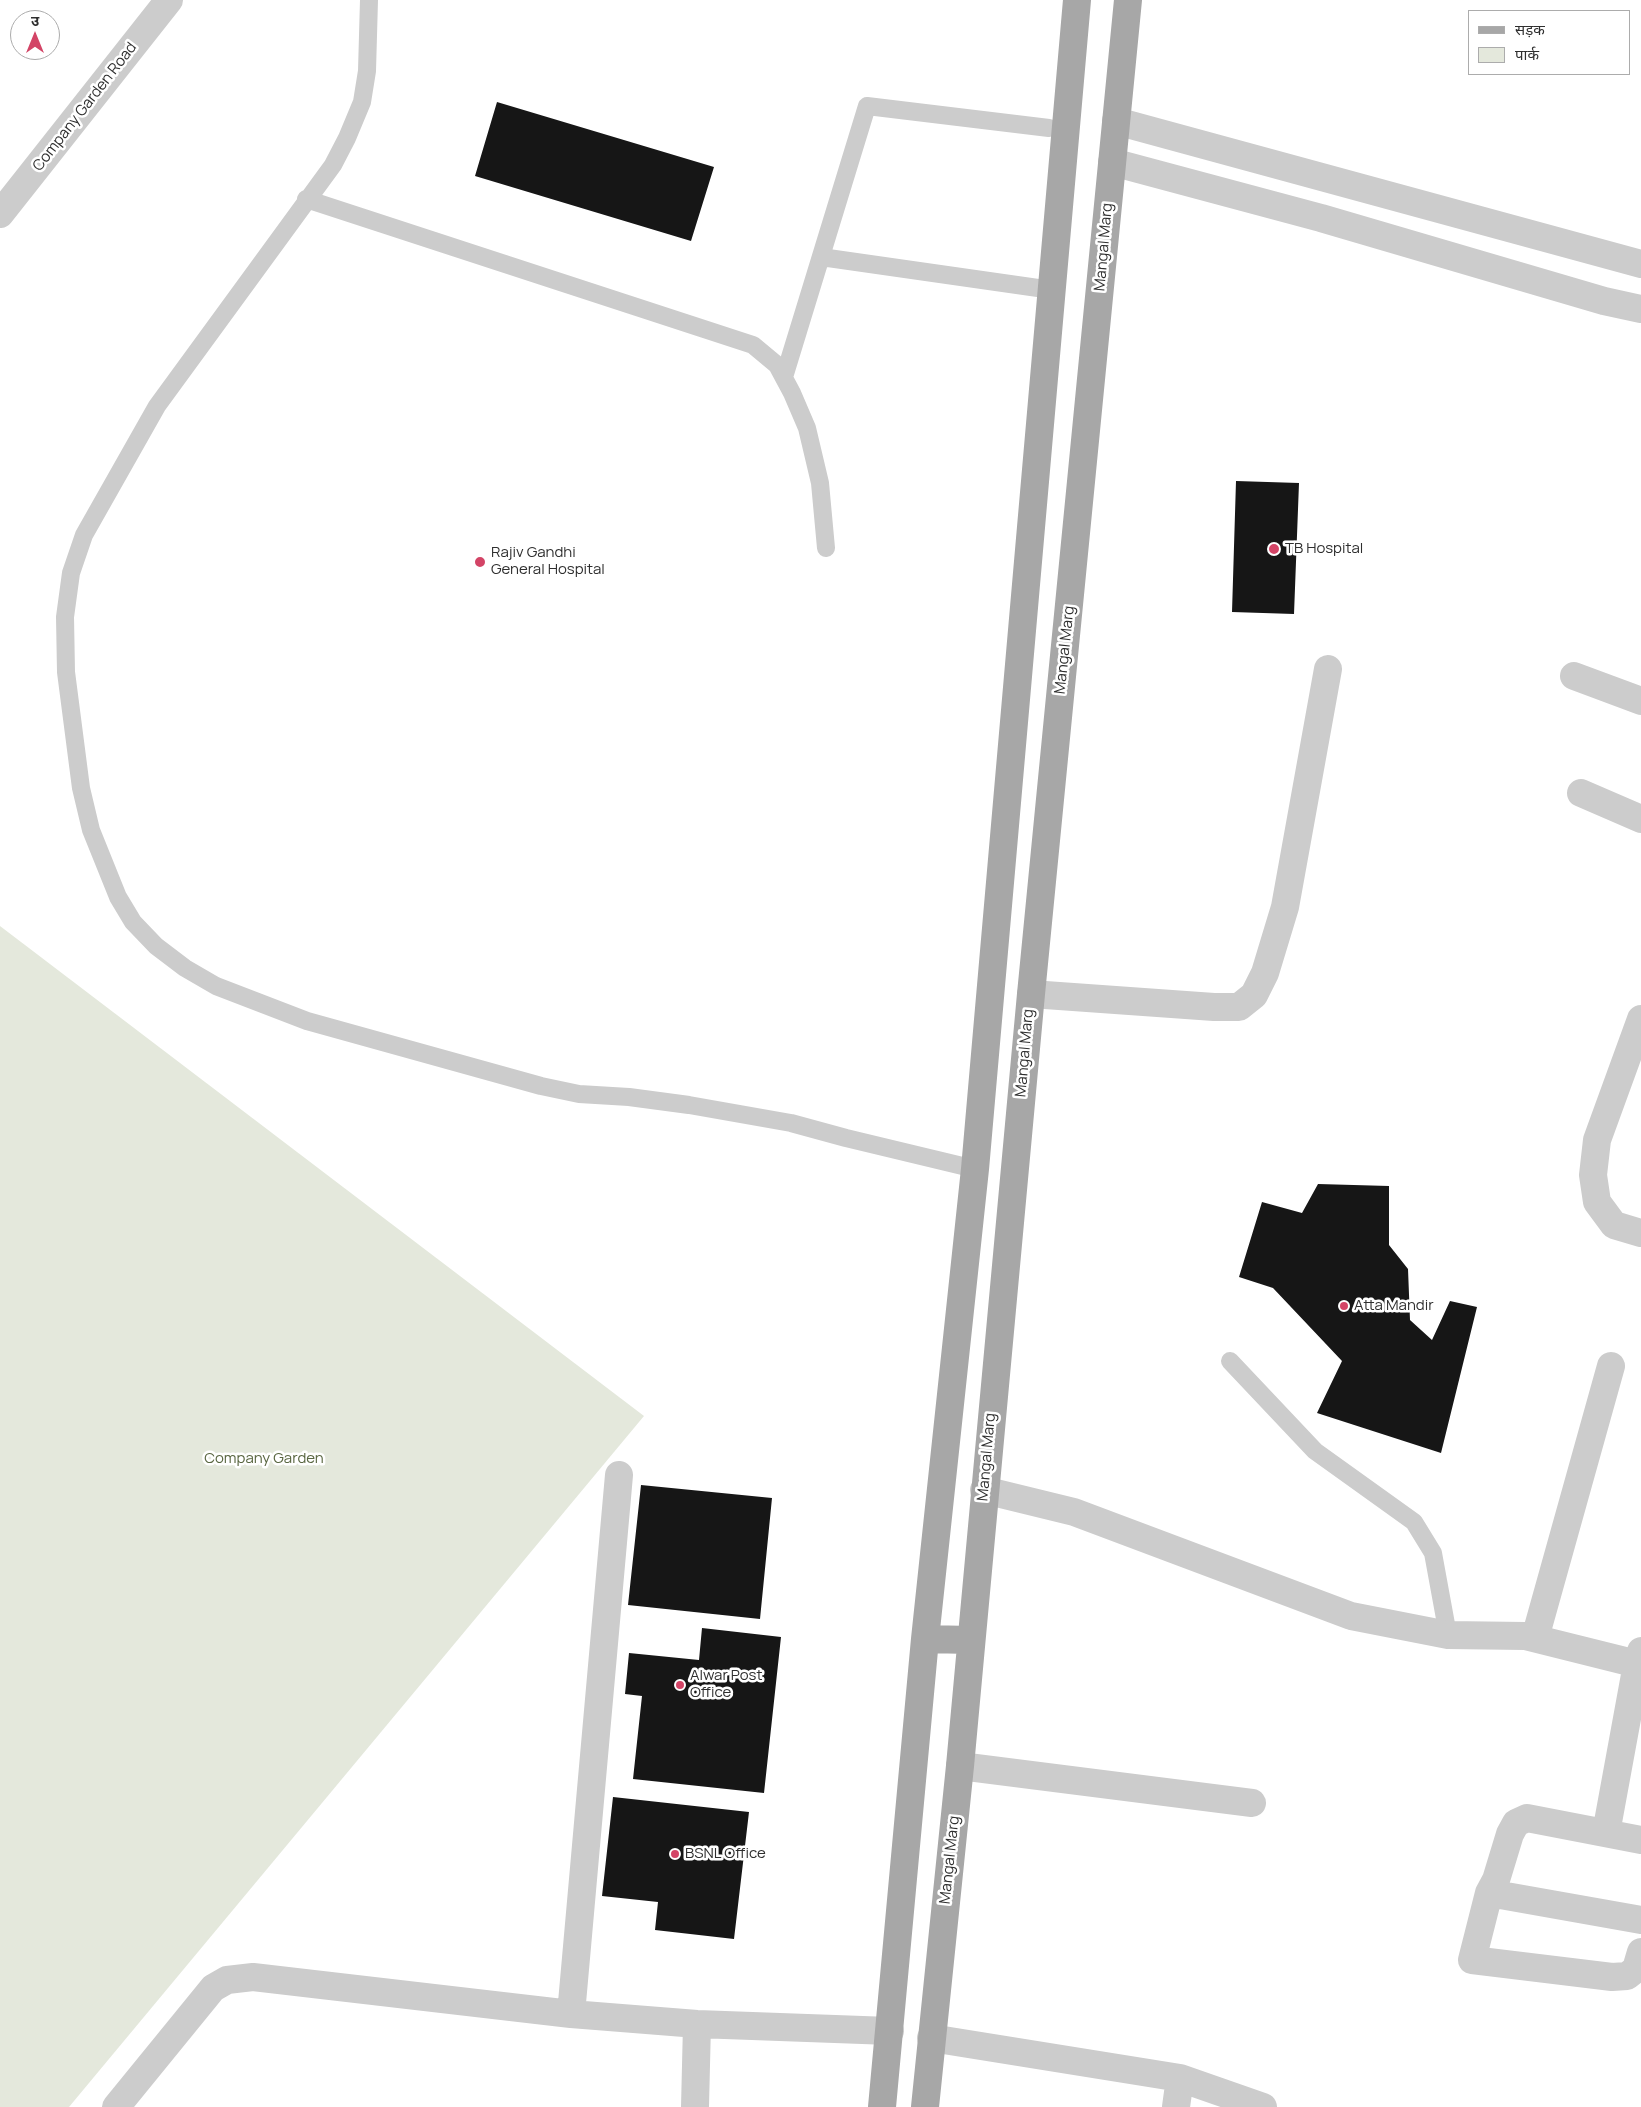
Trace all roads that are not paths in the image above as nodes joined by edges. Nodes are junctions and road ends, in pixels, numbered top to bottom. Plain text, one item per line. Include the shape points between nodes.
1 (170, 0) edge
2 (369, 0) edge
3 (1077, 0) edge
4 (1128, 0) edge
5 (1116, 121) junction
6 (1049, 128) dead end
7 (1112, 162) junction
8 (306, 199) junction
9 (0, 214) edge
10 (821, 257) junction
11 (1641, 264) edge
12 (1052, 290) junction
13 (1641, 309) edge
14 (784, 378) junction
15 (826, 548) dead end
16 (1328, 668) dead end
17 (1574, 676) dead end
18 (1641, 701) edge
19 (1582, 793) dead end
20 (1641, 819) edge
21 (1031, 994) junction
22 (1641, 1019) edge
23 (975, 1169) junction
24 (1641, 1233) edge
25 (1230, 1361) dead end
26 (1610, 1366) dead end
27 (618, 1475) dead end
28 (984, 1490) junction
29 (1448, 1636) junction
30 (1535, 1638) junction
31 (925, 1639) junction
32 (970, 1640) junction
33 (1640, 1660) edge
34 (960, 1766) junction
35 (1252, 1803) dead end
36 (1606, 1833) junction
37 (1641, 1840) edge
38 (1489, 1893) junction
39 (1641, 1920) edge
40 (1641, 1952) edge
41 (894, 1983) junction
42 (936, 1988) junction
43 (571, 2014) junction
44 (697, 2024) junction
45 (890, 2031) junction
46 (931, 2038) junction
47 (1180, 2078) junction
48 (116, 2107) edge
49 (695, 2107) edge
50 (882, 2107) edge
51 (925, 2107) edge
52 (1176, 2107) edge
53 (1263, 2107) edge

1 - 9 street, Company Garden Road
2 - 8 lane via 367,71 362,102 333,165
3 - 12 main road
4 - 5 main road, Mangal Marg
5 - 7 main road, Mangal Marg
5 - 11 street
6 - 10 lane via 867,106
7 - 13 street
7 - 21 main road, Mangal Marg
8 - 14 lane via 753,345 777,365
8 - 23 lane via 157,406 84,535 71,572 65,617 66,672 81,788 91,830 118,897 132,922 156,946 216,986 307,1021 541,1086 781,1121
10 - 12 lane
10 - 14 lane
12 - 23 main road
14 - 15 lane via 808,428 820,482
16 - 21 street via 1285,907 1265,973 1254,995 1239,1007 1214,1007
17 - 18 street
19 - 20 street
21 - 28 main road, Mangal Marg
22 - 24 street via 1596,1140 1593,1175 1597,1202 1614,1225
23 - 31 main road
25 - 29 lane via 1315,1451 1414,1522 1433,1553
26 - 30 street
27 - 43 street
28 - 29 street via 1074,1512 1351,1616
28 - 32 main road, Mangal Marg
29 - 30 street
30 - 33 street
31 - 32 main road
31 - 41 main road
32 - 34 main road, Mangal Marg
33 - 36 street
34 - 35 street
34 - 42 main road, Mangal Marg
36 - 37 street
36 - 38 street via 1527,1818 1516,1823
38 - 39 street
38 - 40 street via 1472,1960 1612,1977 1627,1976 1636,1969
41 - 42 main road
41 - 45 main road
42 - 46 main road, Mangal Marg
43 - 44 street
43 - 48 street via 253,1977 227,1980 213,1988
44 - 45 street
44 - 49 street
45 - 50 main road
46 - 47 street
46 - 51 main road, Mangal Marg
47 - 52 street
47 - 53 street

